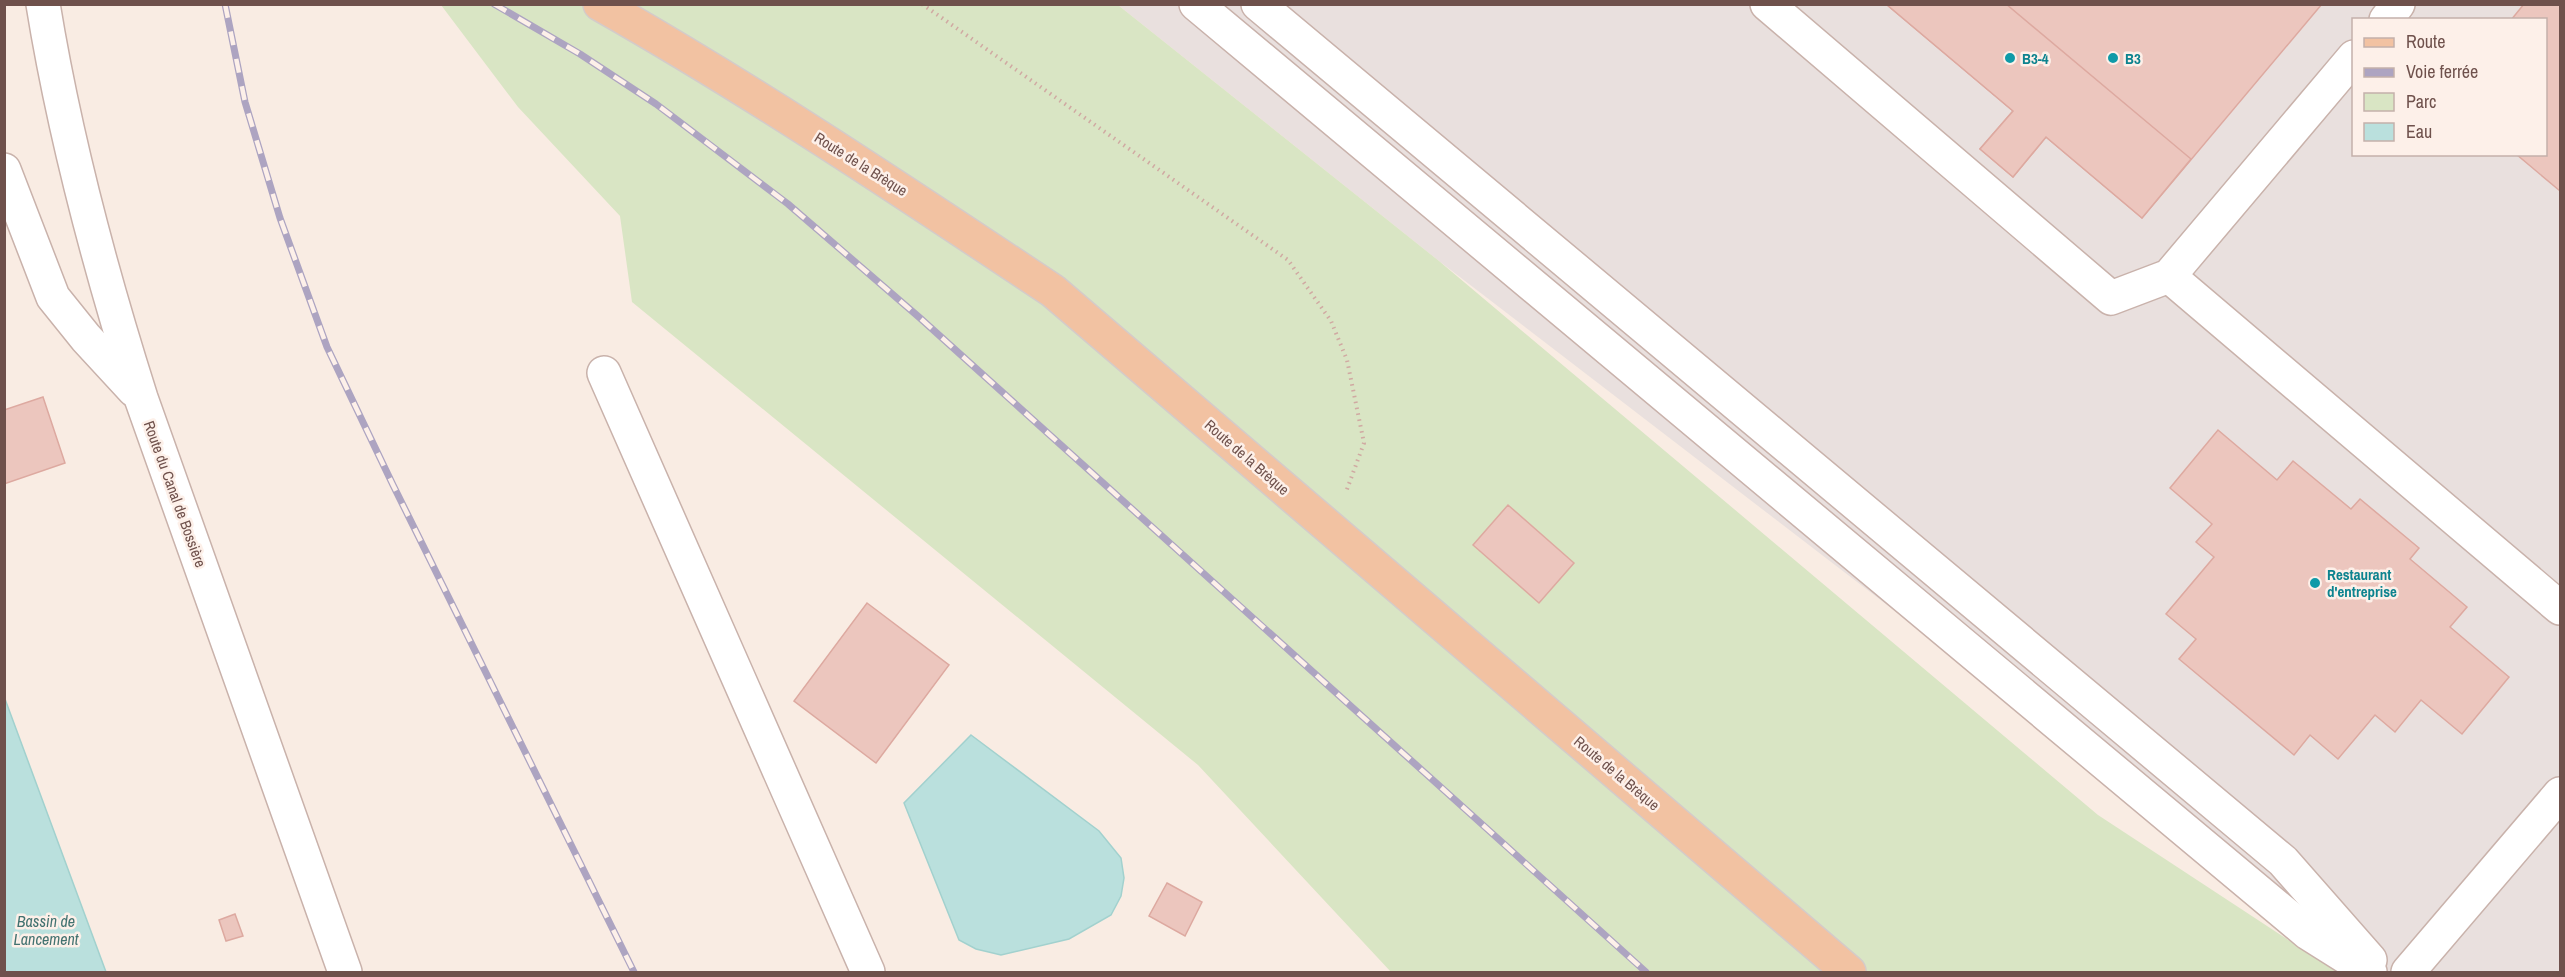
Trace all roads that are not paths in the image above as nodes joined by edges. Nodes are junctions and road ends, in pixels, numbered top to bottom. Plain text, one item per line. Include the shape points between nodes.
1 (44, 4) edge
2 (600, 4) edge
3 (1196, 4) edge
4 (1258, 4) edge
5 (1767, 4) edge
6 (2398, 4) edge
7 (2387, 18) edge
8 (2352, 59) edge
9 (4, 170) edge
10 (2169, 276) junction
11 (604, 374) dead end
12 (141, 398) junction
13 (2560, 608) edge
14 (2560, 794) edge
15 (345, 972) edge
16 (868, 972) edge
17 (1849, 972) edge
18 (2370, 972) edge
19 (2381, 972) edge
20 (2408, 972) edge

1 - 12 street, Route du Canal de Bossière via 55,72 93,240
2 - 17 main road, Route de la Brèque via 760,100 1053,291
3 - 18 street via 2308,933
4 - 19 street via 2283,861
5 - 10 street via 2111,298
6 - 7 street
8 - 10 street
9 - 12 street via 53,297
10 - 13 street
11 - 16 street
12 - 15 street, Route du Canal de Bossière
14 - 20 street

